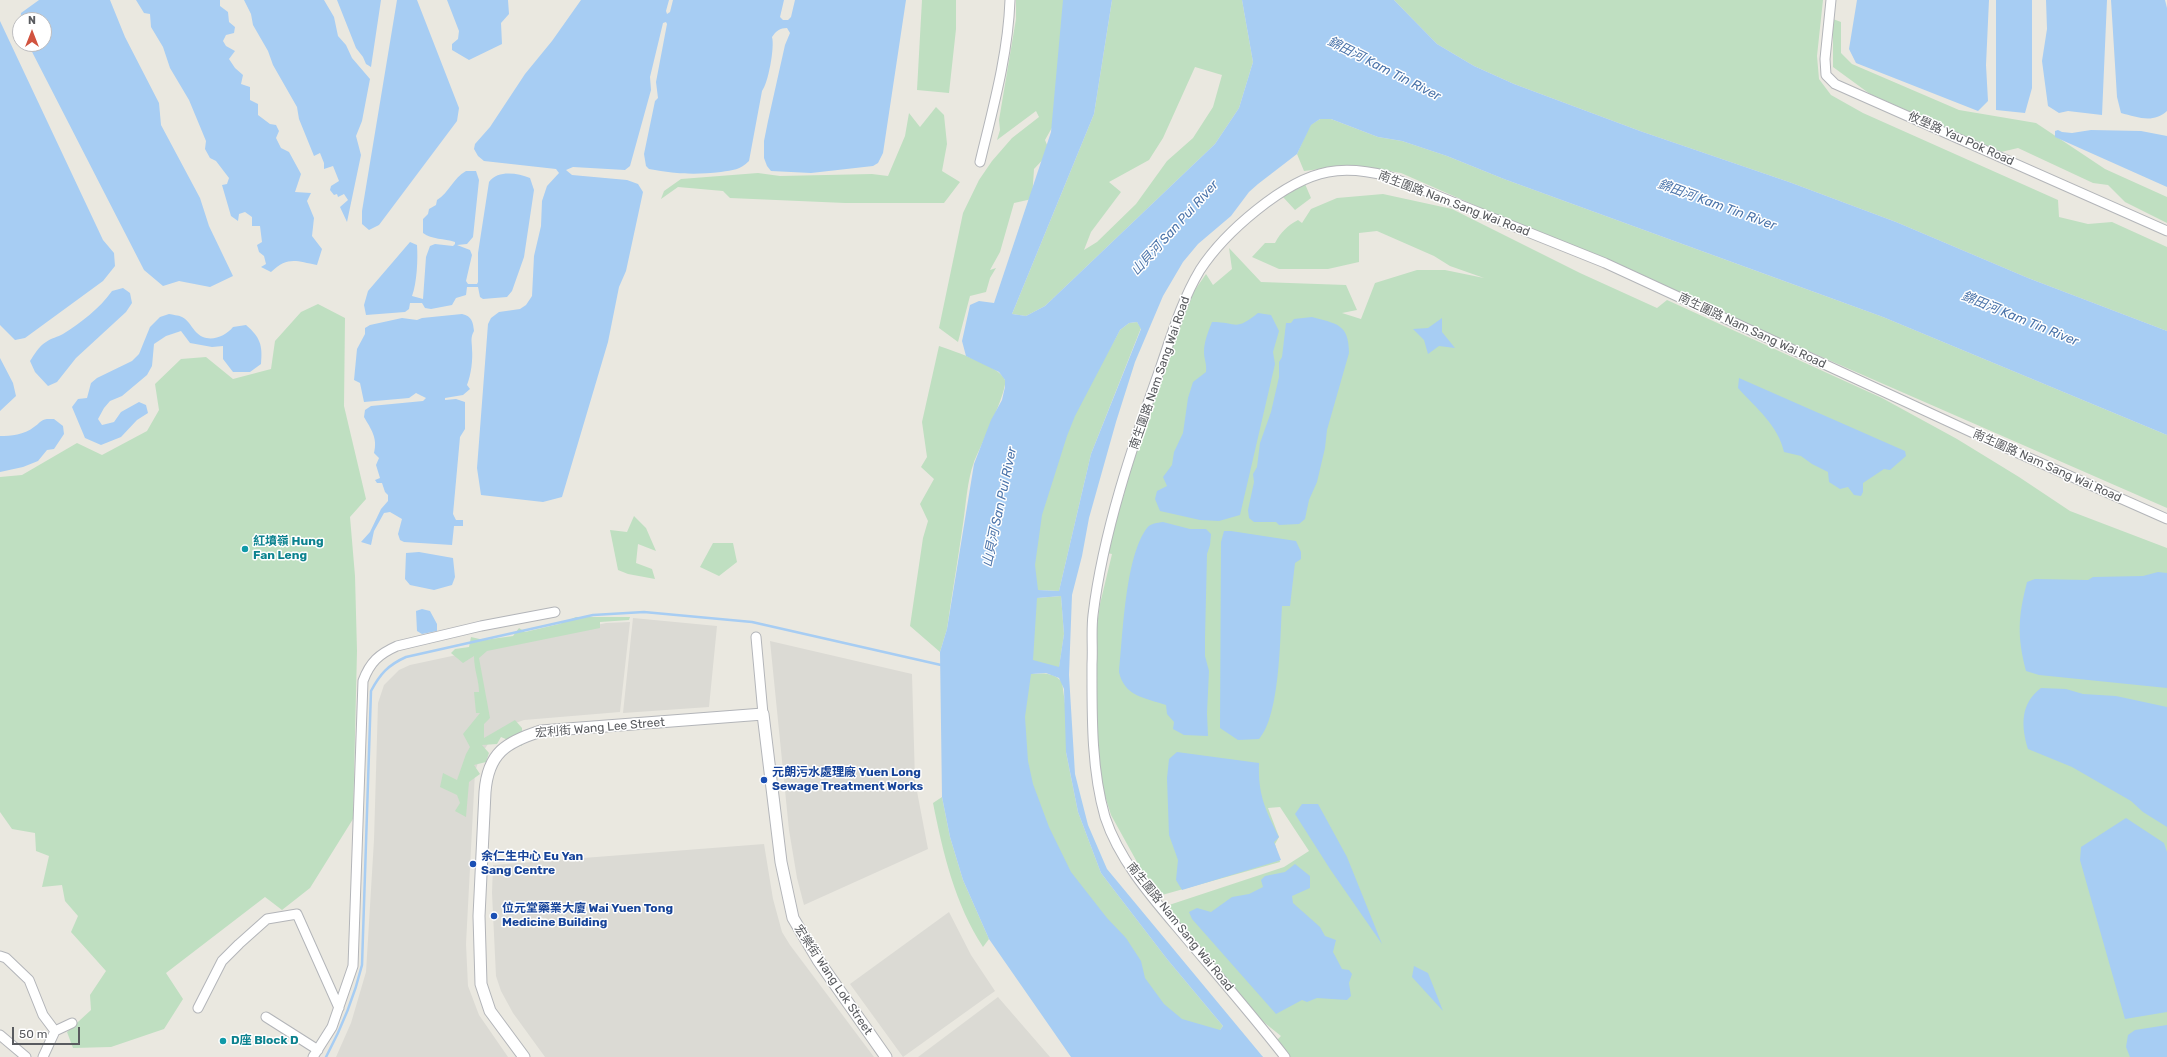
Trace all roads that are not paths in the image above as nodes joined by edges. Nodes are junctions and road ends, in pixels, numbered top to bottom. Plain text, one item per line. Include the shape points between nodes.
1 (1010, 0) edge
2 (1831, 0) edge
3 (980, 162) dead end
4 (2167, 231) edge
5 (2167, 519) edge
6 (555, 612) dead end
7 (756, 637) dead end
8 (763, 714) junction
9 (0, 956) edge
10 (198, 1008) dead end
11 (339, 1008) junction
12 (266, 1017) dead end
13 (72, 1023) dead end
14 (55, 1031) junction
15 (0, 1035) edge
16 (315, 1053) edge
17 (26, 1057) edge
18 (43, 1057) edge
19 (524, 1057) edge
20 (886, 1057) edge
21 (1285, 1057) edge

1 - 3 street via 1010,18 1000,82
2 - 4 street, 攸壆路 Yau Pok Road via 1826,75 1835,84
5 - 21 street, 南生圍路 Nam Sang Wai Road via 1605,264 1388,176 1369,171 1328,172 1290,186 1231,234 1202,268 1186,296 1139,428 1107,541 1093,616 1092,706 1102,805 1120,850 1161,908
6 - 11 street via 397,646 384,652 370,664 363,681 355,949 353,966
7 - 8 street, 宏樂街 Wang Lok Street
8 - 19 street, 宏利街 Wang Lee Street via 541,731 510,742 491,764 484,792 480,916 481,984 490,1011
8 - 20 street, 宏樂街 Wang Lok Street via 781,862 793,918 818,960
9 - 14 street via 6,958 29,980 43,1015
10 - 11 street via 222,961 239,944 267,918 297,914
11 - 16 street via 332,1027
12 - 16 street
13 - 14 street
14 - 18 street
15 - 17 street

